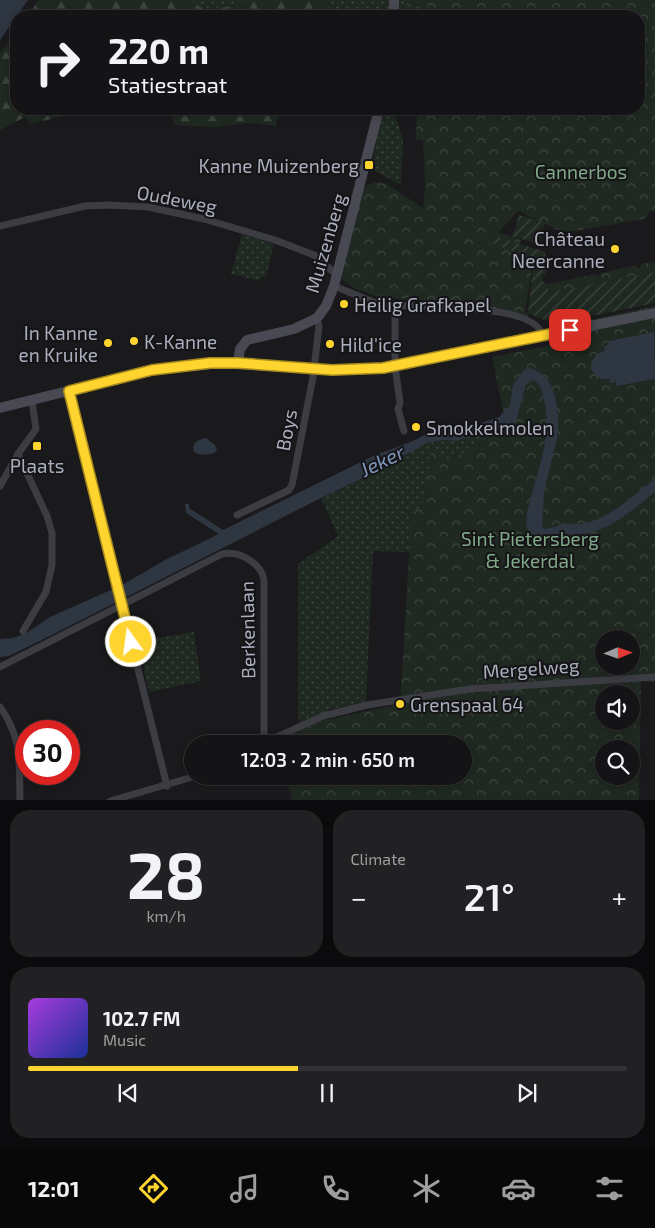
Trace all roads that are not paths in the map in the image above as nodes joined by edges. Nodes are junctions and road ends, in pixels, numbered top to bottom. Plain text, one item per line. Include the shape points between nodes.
1 (377, 115) edge
2 (0, 226) edge
3 (337, 275) junction
4 (334, 286) junction
5 (395, 306) junction
6 (655, 313) edge
7 (316, 318) junction
8 (542, 335) junction
9 (238, 363) junction
10 (395, 366) junction
11 (313, 370) junction
12 (69, 391) junction
13 (32, 402) junction
14 (0, 408) edge
15 (404, 430) dead end
16 (18, 454) junction
17 (0, 486) edge
18 (237, 515) dead end
19 (122, 604) junction
20 (24, 631) dead end
21 (0, 667) edge
22 (655, 677) edge
23 (0, 707) edge
24 (263, 735) edge
25 (280, 735) edge
26 (184, 780) edge
27 (167, 786) junction
28 (20, 800) edge
29 (110, 800) edge

1 - 3 main road, Muizenberg
2 - 3 street, Oudeweg via 85,206 148,207 276,240 314,255
3 - 4 main road, Muizenberg
4 - 5 street via 376,303
4 - 7 main road, Muizenberg via 326,306
5 - 8 street via 451,306 491,311 532,322 540,328
5 - 10 street
6 - 8 main road
7 - 9 main road, Muizenberg via 294,329 246,340 240,349
7 - 11 street, Boys via 319,326
8 - 10 main road
9 - 11 main road
9 - 12 main road via 152,370
10 - 11 main road
10 - 15 street via 398,409
11 - 18 street, Boys via 292,485 284,493
12 - 13 main road
12 - 19 street
13 - 14 main road
13 - 16 street via 36,428
16 - 17 street
16 - 20 street via 52,533 52,565 46,592
19 - 21 street, Berkenlaan
19 - 24 street, Berkenlaan via 222,554 234,553 257,565 264,580
19 - 27 street
22 - 25 street, Mergelweg via 479,688 411,698 334,712
23 - 28 street via 16,736
26 - 27 street
27 - 29 street

